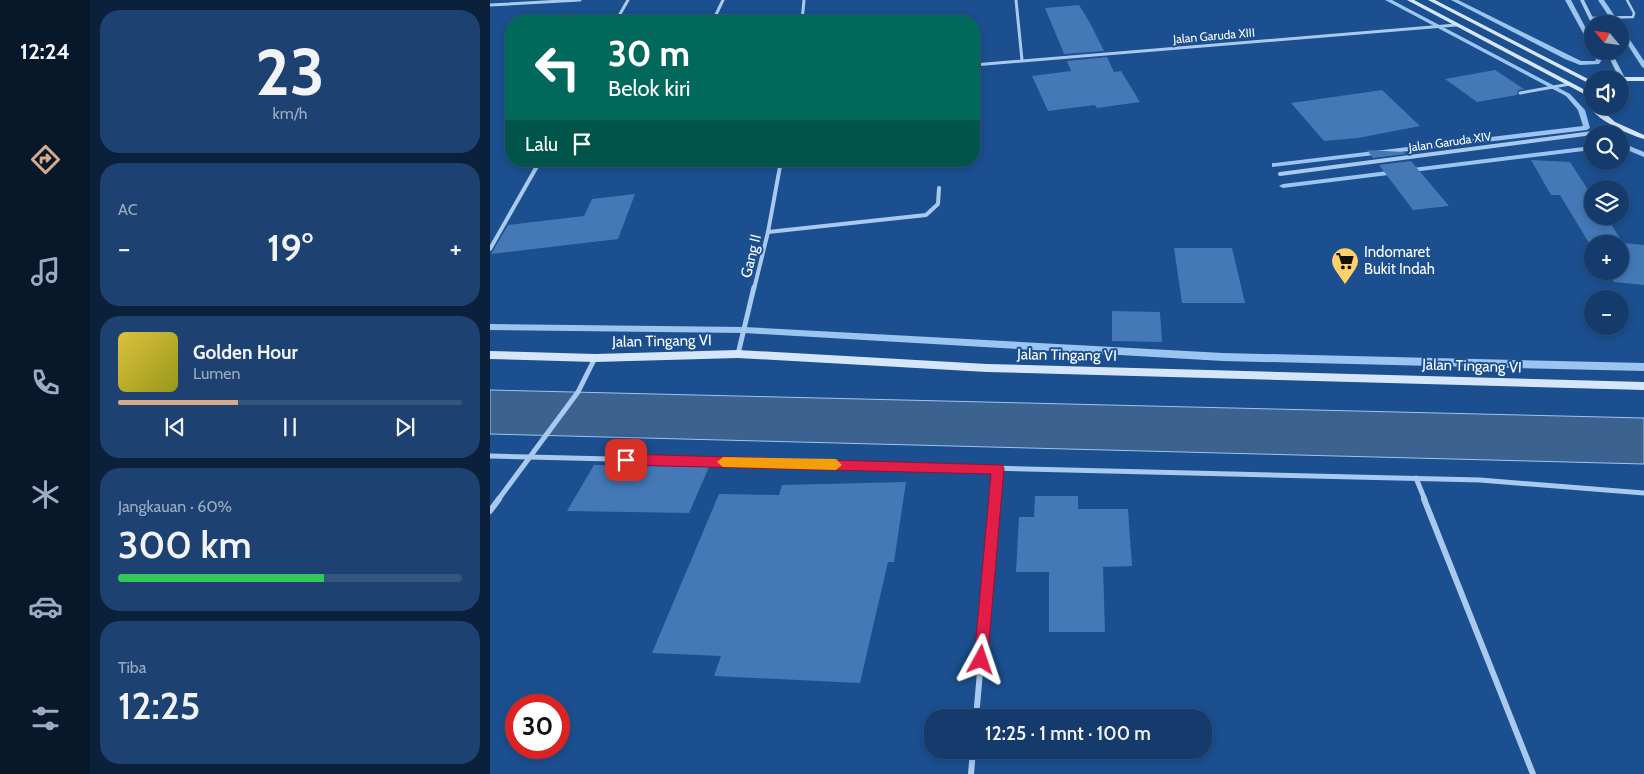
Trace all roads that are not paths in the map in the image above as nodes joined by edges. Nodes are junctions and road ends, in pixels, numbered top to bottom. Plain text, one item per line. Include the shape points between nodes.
1 (580, 0) edge
2 (628, 0) edge
3 (723, 0) edge
4 (804, 0) edge
5 (1016, 0) edge
6 (1410, 0) edge
7 (1430, 0) edge
8 (1582, 0) edge
9 (1627, 0) edge
10 (490, 5) edge
11 (619, 15) edge
12 (717, 15) edge
13 (803, 15) edge
14 (1590, 15) edge
15 (1629, 17) edge
16 (1456, 25) junction
17 (1022, 60) junction
18 (980, 65) edge
19 (1629, 79) edge
20 (1644, 79) edge
21 (1584, 81) edge
22 (1570, 84) junction
23 (1584, 92) edge
24 (1520, 93) dead end
25 (1602, 115) edge
26 (1618, 125) edge
27 (1629, 131) edge
28 (1584, 133) edge
29 (1644, 137) edge
30 (537, 167) edge
31 (780, 167) edge
32 (1280, 174) dead end
33 (939, 188) dead end
34 (768, 232) junction
35 (490, 249) edge
36 (738, 354) junction
37 (490, 355) edge
38 (595, 358) junction
39 (1644, 386) edge
40 (490, 456) edge
41 (528, 458) junction
42 (998, 468) junction
43 (1416, 478) junction
44 (1644, 493) edge
45 (490, 511) edge
46 (977, 709) edge
47 (972, 759) edge
48 (971, 774) edge
49 (1533, 774) edge

1 - 10 street
2 - 11 street
3 - 12 street
4 - 13 street
5 - 17 street
6 - 16 main road
7 - 21 main road
8 - 14 street
9 - 15 lane via 1634,13
16 - 17 street, Jalan Garuda XIII
16 - 22 main road
17 - 18 street, Jalan Garuda XIII
19 - 20 main road
22 - 23 main road
22 - 24 street
25 - 26 main road
27 - 29 main road
28 - 32 street, Jalan Garuda XIV
30 - 35 street
31 - 34 street, Gang II
33 - 34 street via 936,209 926,215
34 - 36 street, Gang II
36 - 38 main road, Jalan Tingang VI
36 - 39 main road, Jalan Tingang VI via 987,368
37 - 38 main road, Jalan Tingang VI
38 - 41 street via 578,392
40 - 41 street
41 - 42 street
41 - 45 street
42 - 43 street
42 - 46 street
43 - 44 street
43 - 49 street
47 - 48 street

